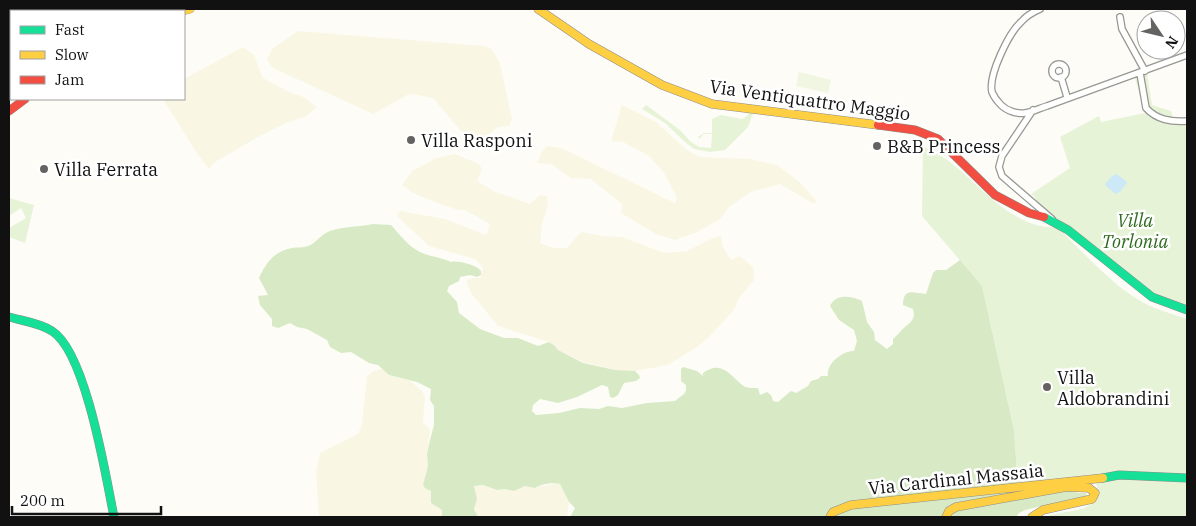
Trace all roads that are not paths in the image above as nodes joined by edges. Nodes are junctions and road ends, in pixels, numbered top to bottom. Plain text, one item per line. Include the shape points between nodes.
1 (538, 9) edge
2 (1040, 9) edge
3 (1120, 17) dead end
4 (1187, 55) edge
5 (1143, 72) junction
6 (1061, 77) dead end
7 (1068, 97) junction
8 (23, 100) edge
9 (1033, 110) junction
10 (9, 111) edge
11 (1187, 121) edge
12 (1026, 195) junction
13 (1017, 207) junction
14 (1060, 226) junction
15 (1187, 310) edge
16 (9, 317) edge
17 (1187, 478) edge
18 (1090, 484) junction
19 (114, 517) edge
20 (830, 517) edge
21 (946, 517) edge
22 (1032, 517) edge

1 - 13 street, Via Ventiquattro Maggio via 589,44 662,85 712,104 915,130 938,139 994,195
2 - 9 street via 1017,26 999,60 992,82 992,91 1003,107 1016,113
3 - 5 street via 1122,29
4 - 5 street
5 - 7 street
5 - 11 street via 1146,108 1161,119
6 - 7 street
7 - 9 street
8 - 10 street
9 - 12 street via 1002,156 999,167 1002,176
12 - 13 street via 1028,202 1025,208
12 - 14 street
13 - 14 street, Via Ventiquattro Maggio
14 - 15 street, Via Ventiquattro Maggio via 1152,297
16 - 19 street via 52,331 69,351 92,411
17 - 18 street, Via Cardinal Massaia via 1119,475
18 - 20 street, Via Cardinal Massaia via 851,505 833,512
18 - 21 street via 956,508
18 - 22 street via 1094,494 1092,499 1043,510

